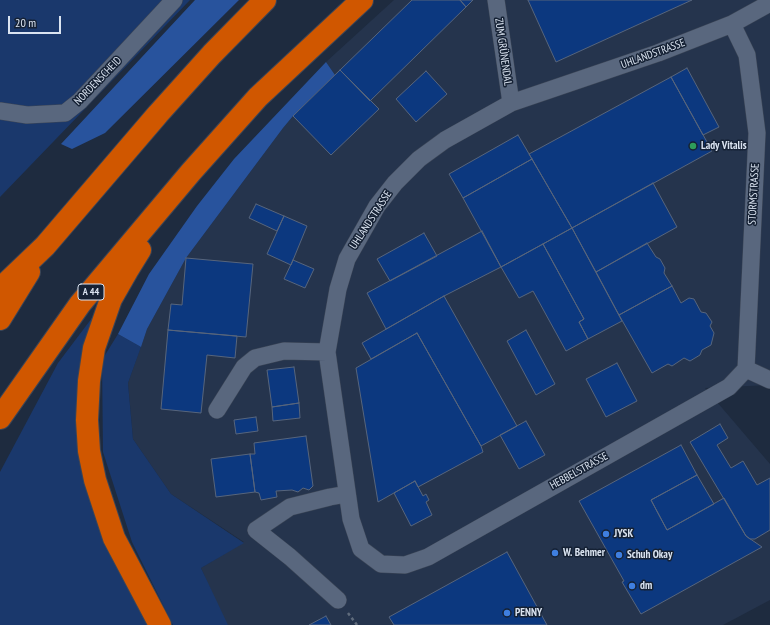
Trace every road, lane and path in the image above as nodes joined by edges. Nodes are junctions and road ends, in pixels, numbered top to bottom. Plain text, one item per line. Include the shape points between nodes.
1 (174, 0) edge
2 (266, 0) edge
3 (362, 0) edge
4 (496, 0) edge
5 (770, 3) edge
6 (732, 24) junction
7 (511, 103) junction
8 (0, 111) edge
9 (191, 172) junction
10 (45, 246) junction
11 (0, 289) edge
12 (0, 318) edge
13 (327, 352) junction
14 (746, 369) junction
15 (770, 380) edge
16 (217, 410) dead end
17 (0, 418) edge
18 (347, 494) junction
19 (381, 564) joint
20 (338, 600) dead end
21 (160, 625) edge

1 - 8 street, NORDENSCHEID via 80,101 65,113 27,115
2 - 10 highway via 212,54 158,114
3 - 9 highway, A 44 via 258,97
4 - 7 street, ZUM GRÜNENDAL
5 - 6 street, UHLANDSTRASSE
6 - 7 street, UHLANDSTRASSE via 658,53
6 - 14 street, STORMSTRASSE via 747,55 757,133
7 - 13 street, UHLANDSTRASSE via 445,140 419,159 377,206 347,259 338,289
9 - 17 highway, A 44 via 80,304
9 - 21 highway via 111,299 94,348 89,381 87,420 95,480 114,538
10 - 11 highway
10 - 12 highway
13 - 16 street via 284,351 255,358 244,367
13 - 18 street, UHLANDSTRASSE
14 - 15 street
14 - 19 street, HEBBELSTRASSE via 729,387 428,557 405,566
18 - 19 street, UHLANDSTRASSE via 351,519 361,548
18 - 20 street via 290,507 256,530

